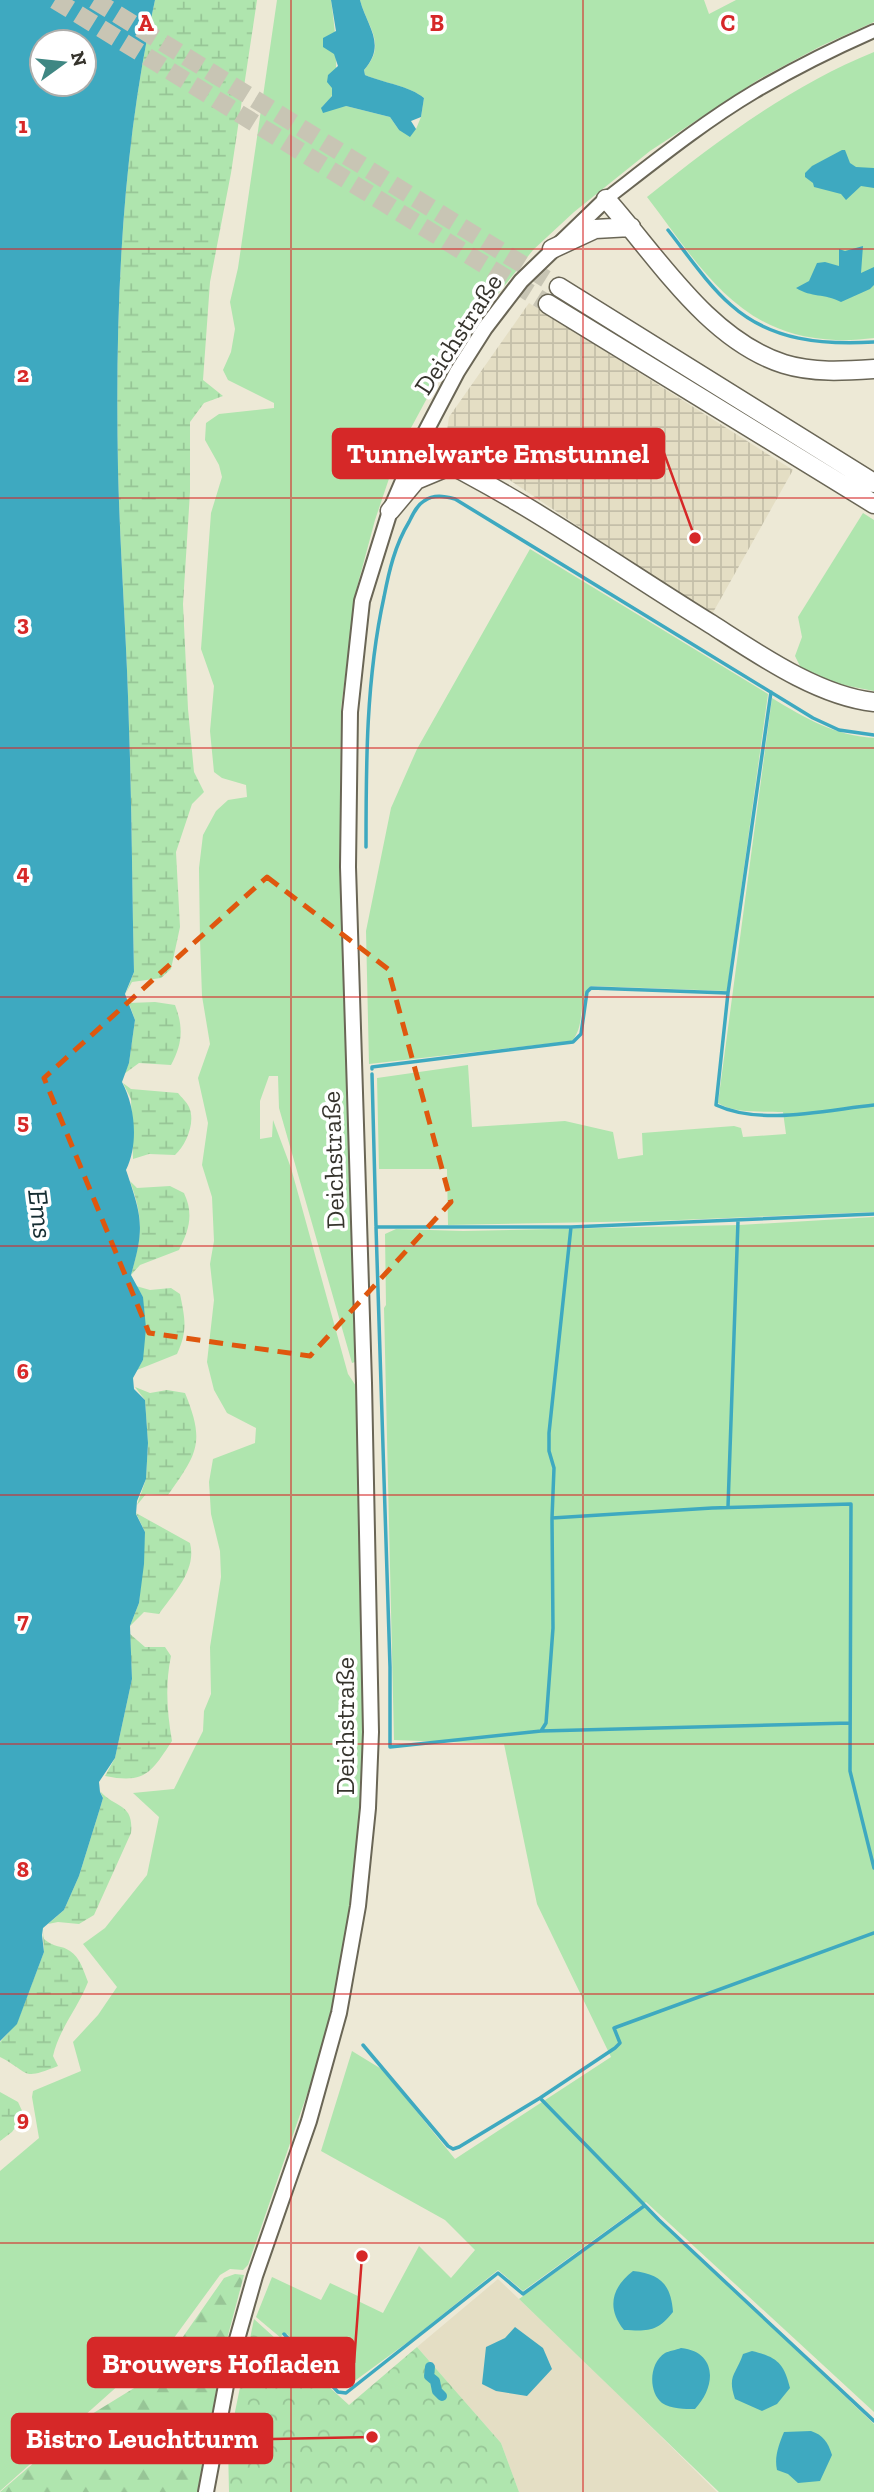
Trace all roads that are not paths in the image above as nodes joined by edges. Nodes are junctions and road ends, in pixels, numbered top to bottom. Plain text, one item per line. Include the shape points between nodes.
1 (874, 31) edge
2 (606, 199) junction
3 (631, 227) junction
4 (552, 249) junction
5 (559, 287) tunnel mouth
6 (548, 304) tunnel mouth
7 (874, 369) edge
8 (417, 448) junction
9 (452, 465) junction
10 (851, 469) junction
11 (874, 474) edge
12 (874, 483) edge
13 (874, 504) edge
14 (390, 511) junction
15 (870, 701) edge
16 (206, 2492) edge

1 - 2 street, Deichstraße via 752,93
2 - 3 highway
2 - 4 main road, Deichstraße
3 - 4 highway via 595,229
3 - 7 highway via 696,304 731,337 798,367
4 - 8 main road, Deichstraße via 485,328
5 - 10 highway
6 - 13 highway
8 - 9 highway
8 - 14 main road, Deichstraße
9 - 14 highway via 416,480
9 - 15 highway via 531,509 755,652 830,691
10 - 11 highway
10 - 12 highway
14 - 16 main road, Deichstraße via 362,601 348,769 370,1641 368,1808 358,1906 339,2013 230,2364

